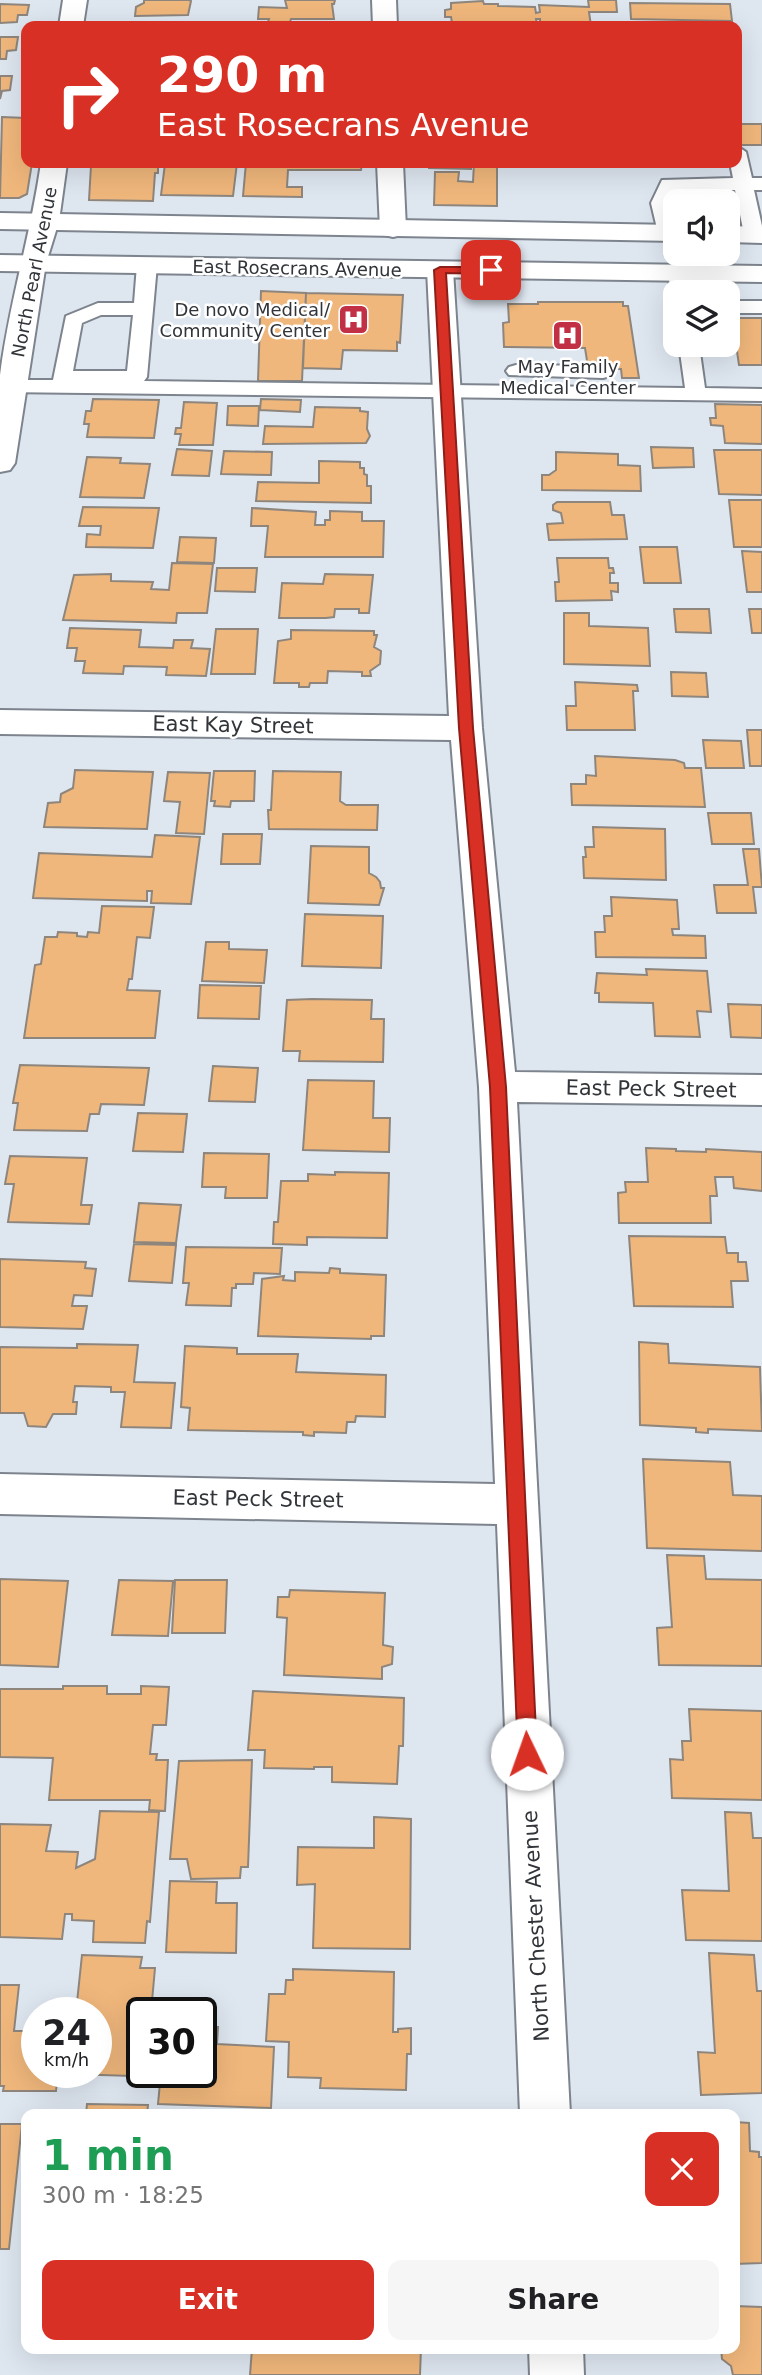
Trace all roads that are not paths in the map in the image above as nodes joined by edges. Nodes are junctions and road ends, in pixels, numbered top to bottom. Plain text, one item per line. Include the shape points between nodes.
1 (75, 0) edge
2 (384, 0) edge
3 (72, 21) edge
4 (385, 21) edge
5 (742, 161) edge
6 (53, 168) edge
7 (390, 168) edge
8 (676, 168) edge
9 (669, 184) junction
10 (754, 184) edge
11 (667, 189) edge
12 (0, 220) edge
13 (46, 221) junction
14 (393, 229) junction
15 (663, 233) edge
16 (748, 234) edge
17 (0, 263) edge
18 (33, 263) junction
19 (147, 265) junction
20 (440, 270) junction
21 (762, 274) edge
22 (707, 280) edge
23 (663, 282) edge
24 (740, 307) edge
25 (762, 307) edge
26 (142, 309) junction
27 (691, 357) edge
28 (516, 371) dead end
29 (603, 372) dead end
30 (762, 380) edge
31 (558, 382) junction
32 (6, 386) edge
33 (695, 386) junction
34 (447, 390) junction
35 (762, 395) edge
36 (0, 463) edge
37 (0, 722) edge
38 (466, 728) junction
39 (498, 1087) junction
40 (762, 1090) edge
41 (0, 1494) edge
42 (516, 1504) junction
43 (545, 2109) edge
44 (556, 2354) edge
45 (558, 2375) edge

1 - 3 street
2 - 4 street
5 - 10 lane
6 - 13 street, North Pearl Avenue
7 - 14 street
8 - 9 lane
9 - 10 lane
9 - 11 lane
10 - 16 lane
12 - 13 street, East Rosecrans Avenue
13 - 14 street, East Rosecrans Avenue
13 - 18 street, North Pearl Avenue
14 - 15 street, East Rosecrans Avenue
17 - 18 street, East Rosecrans Avenue
18 - 19 street, East Rosecrans Avenue
18 - 32 street, North Pearl Avenue
19 - 20 street, East Rosecrans Avenue
19 - 26 lane
20 - 23 street, East Rosecrans Avenue
20 - 34 street, North Chester Avenue
21 - 22 street, East Rosecrans Avenue
24 - 25 lane
26 - 26 lane via 138,377 62,378 73,320 98,310
27 - 33 lane
28 - 31 lane
29 - 31 lane
30 - 33 lane
31 - 33 lane
31 - 34 lane
32 - 34 lane
32 - 36 street, North Pearl Avenue
33 - 35 lane
34 - 38 street, North Chester Avenue
37 - 38 street, East Kay Street
38 - 39 street, North Chester Avenue
39 - 40 street, East Peck Street
39 - 42 street, North Chester Avenue
41 - 42 street, East Peck Street
42 - 43 street, North Chester Avenue
44 - 45 street

